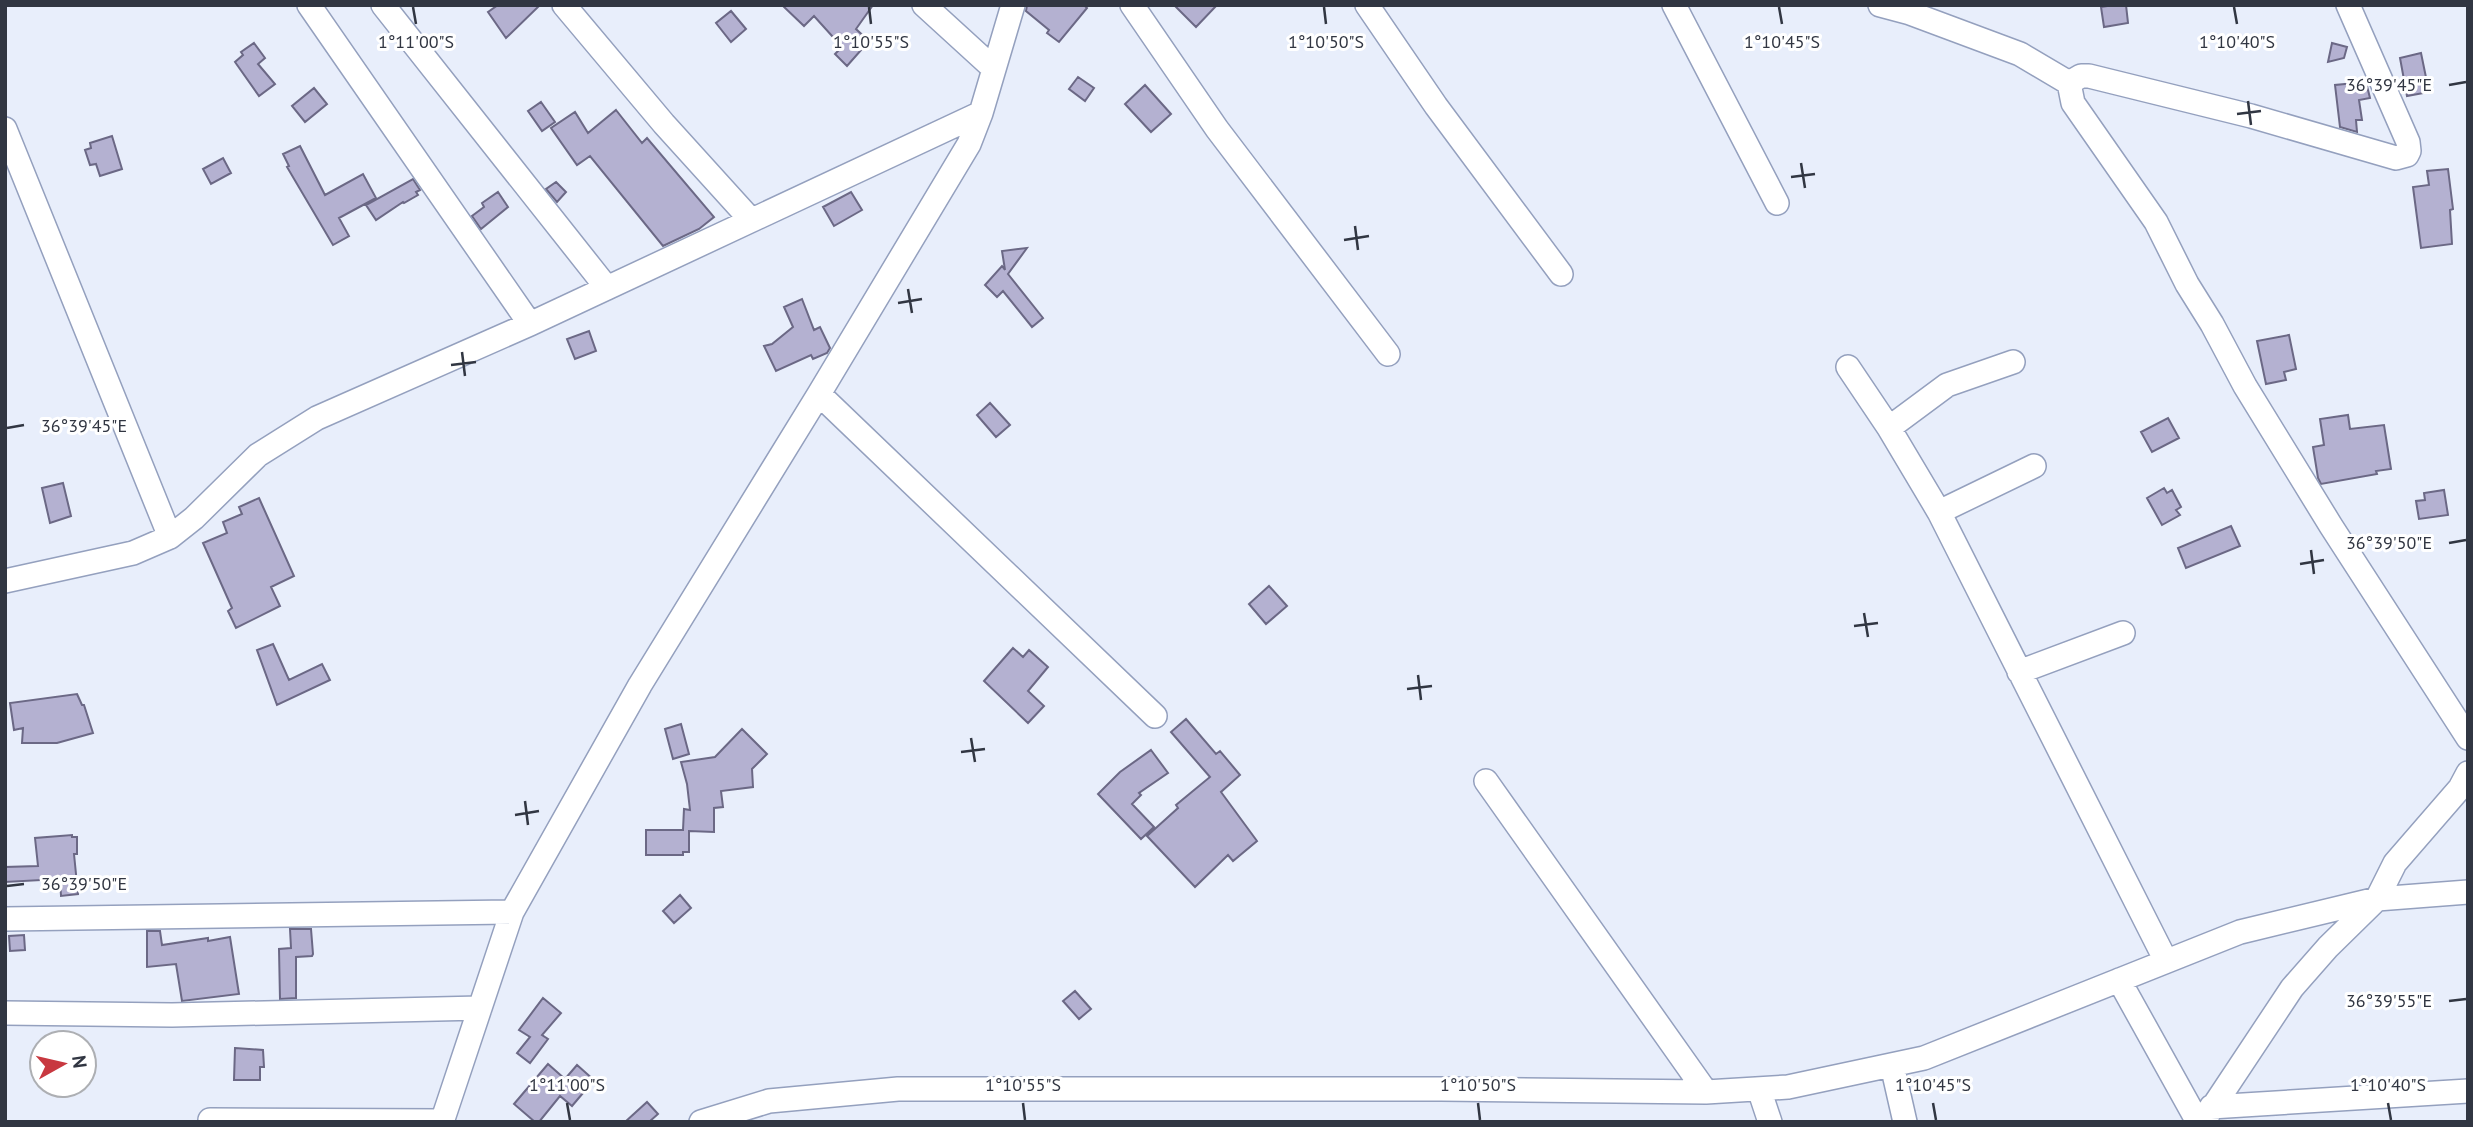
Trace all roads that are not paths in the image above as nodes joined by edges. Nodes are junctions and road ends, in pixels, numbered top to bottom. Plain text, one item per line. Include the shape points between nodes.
1 (309, 5) edge
2 (383, 5) edge
3 (564, 5) edge
4 (925, 5) edge
5 (1013, 5) edge
6 (1132, 5) edge
7 (1367, 5) edge
8 (1674, 5) edge
9 (1880, 5) edge
10 (2348, 5) edge
11 (993, 68) junction
12 (2069, 83) junction
13 (981, 113) junction
14 (5, 129) edge
15 (1777, 203) dead end
16 (751, 220) junction
17 (1560, 274) dead end
18 (607, 288) junction
19 (530, 324) junction
20 (1388, 354) dead end
21 (2013, 362) dead end
22 (1848, 367) dead end
23 (819, 394) junction
24 (1889, 428) junction
25 (2034, 466) dead end
26 (1939, 512) junction
27 (170, 537) junction
28 (5, 580) edge
29 (2123, 633) dead end
30 (2019, 672) junction
31 (1155, 716) dead end
32 (2468, 738) edge
33 (2468, 773) edge
34 (1486, 781) dead end
35 (2468, 892) edge
36 (2377, 899) junction
37 (512, 912) junction
38 (5, 919) edge
39 (2166, 961) junction
40 (2119, 980) junction
41 (480, 1008) junction
42 (5, 1013) edge
43 (1892, 1065) junction
44 (1759, 1089) junction
45 (2468, 1091) edge
46 (1706, 1092) junction
47 (2204, 1117) edge
48 (210, 1120) edge
49 (442, 1121) edge
50 (701, 1122) edge
51 (1770, 1122) edge
52 (1905, 1122) edge

1 - 19 street
2 - 18 street
3 - 16 street
4 - 11 street
5 - 11 street
6 - 20 street via 1217,129
7 - 17 street
8 - 15 street
9 - 12 street via 2020,54
10 - 12 street via 2408,142 2409,151 2402,158 2089,76
11 - 13 street
12 - 32 street via 2073,103 2156,222 2245,386
13 - 16 street
13 - 23 street via 969,144
14 - 27 street
16 - 18 street
18 - 19 street
19 - 27 street via 317,418 258,455
21 - 24 street via 1947,385
22 - 24 street
23 - 31 street
23 - 37 street via 640,685
24 - 26 street
25 - 26 street
26 - 30 street
27 - 28 street via 133,553
29 - 30 street
30 - 39 street
33 - 36 street via 2395,863
34 - 46 street
35 - 36 street
36 - 39 street via 2240,932
36 - 47 street via 2292,988
37 - 38 street
37 - 41 street
39 - 40 street
40 - 43 street via 1924,1058
40 - 47 street
41 - 42 street via 172,1015
41 - 49 street
43 - 44 street
43 - 52 street
44 - 46 street
44 - 51 street
45 - 47 street
46 - 50 street via 898,1089 769,1101
48 - 49 street

